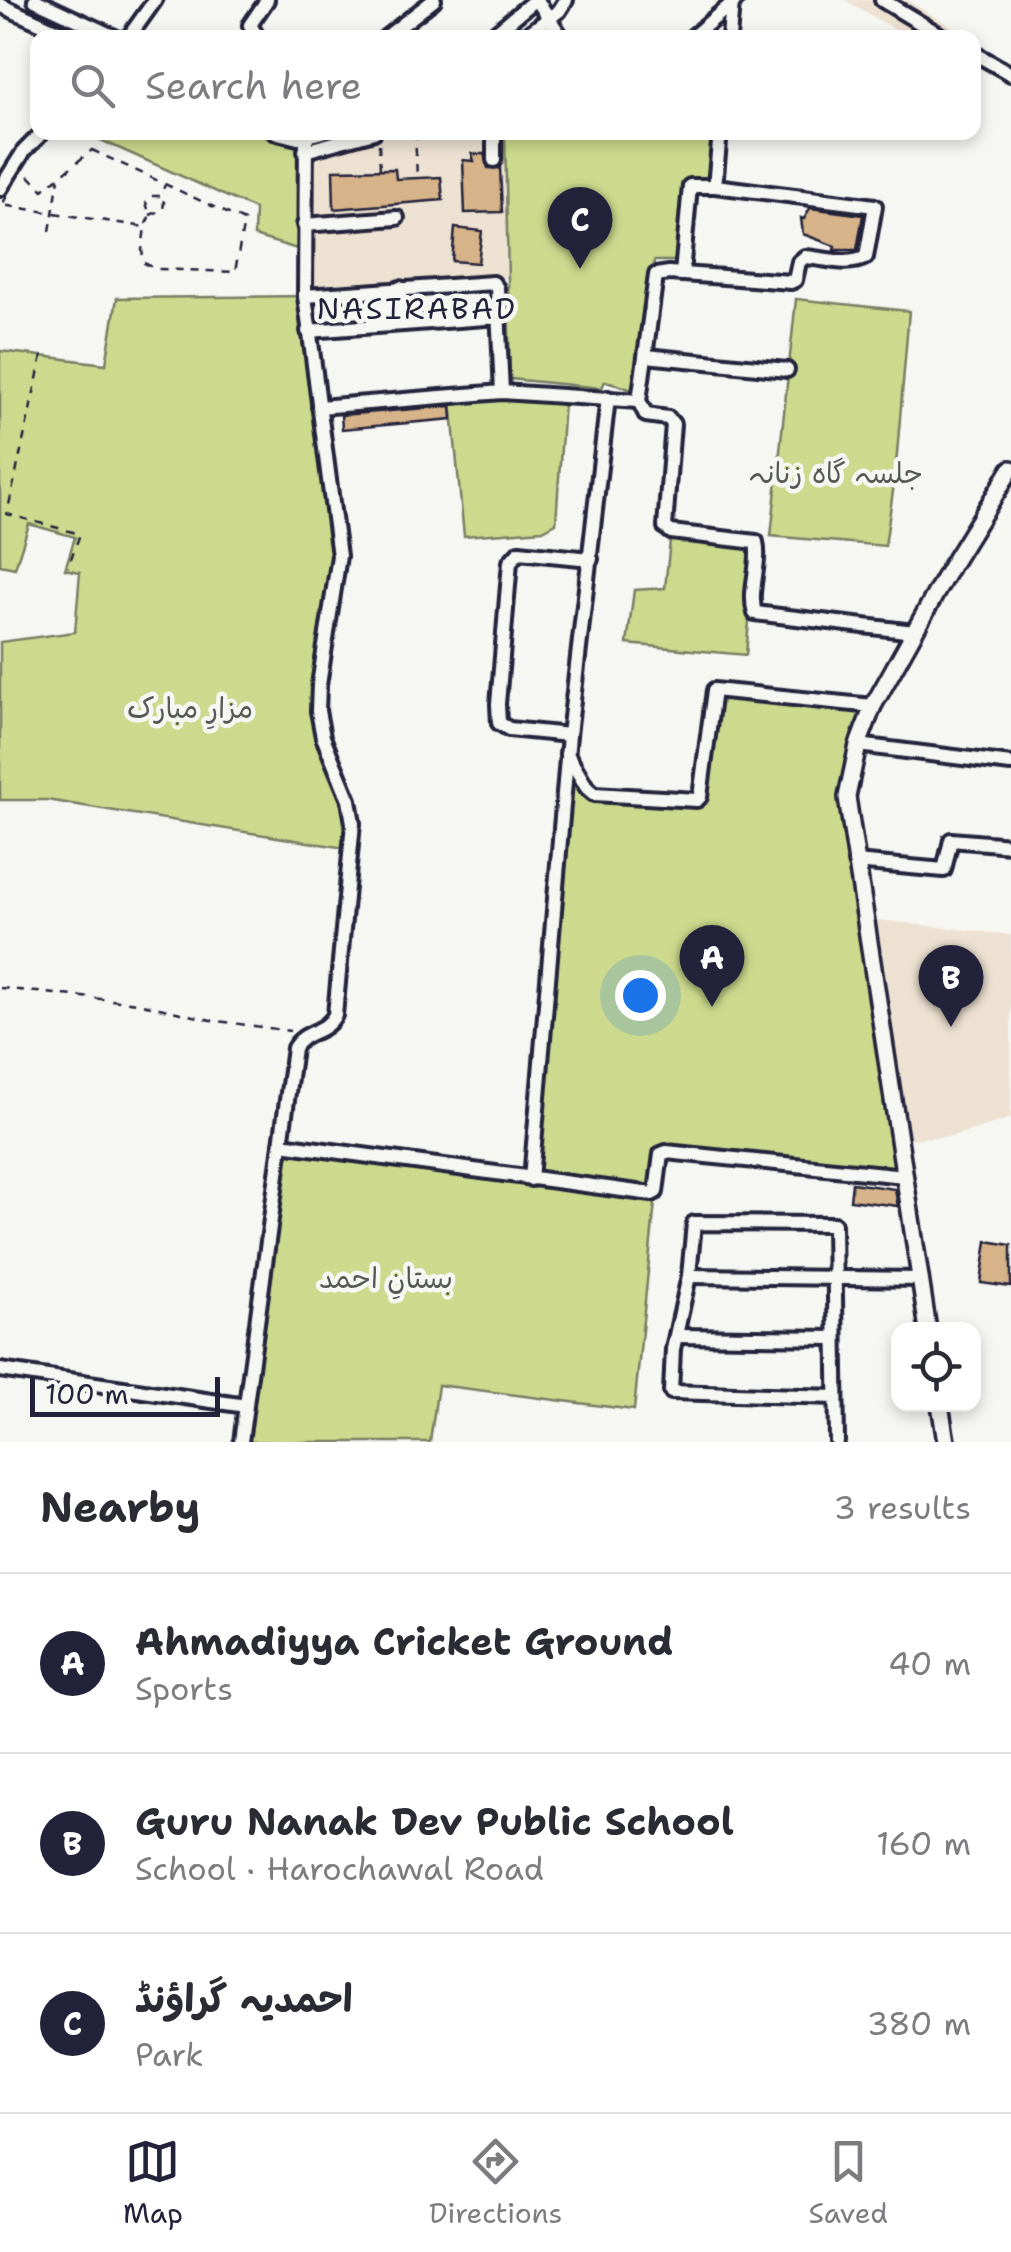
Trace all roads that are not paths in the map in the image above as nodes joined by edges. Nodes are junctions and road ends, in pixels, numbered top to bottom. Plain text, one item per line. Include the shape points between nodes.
1 (34, 0) edge
2 (155, 0) edge
3 (434, 0) edge
4 (536, 0) edge
5 (566, 0) edge
6 (882, 0) edge
7 (264, 1) edge
8 (734, 2) edge
9 (0, 5) edge
10 (549, 18) junction
11 (55, 30) edge
12 (99, 30) edge
13 (134, 30) edge
14 (253, 30) edge
15 (395, 30) edge
16 (498, 30) edge
17 (533, 30) edge
18 (557, 30) edge
19 (701, 30) edge
20 (730, 30) edge
21 (933, 30) edge
22 (981, 57) edge
23 (1011, 74) edge
24 (36, 140) edge
25 (306, 140) edge
26 (494, 140) edge
27 (719, 140) edge
28 (494, 160) dead end
29 (716, 186) junction
30 (0, 189) edge
31 (397, 218) dead end
32 (304, 224) junction
33 (682, 274) junction
34 (400, 288) junction
35 (305, 296) junction
36 (499, 317) junction
37 (403, 324) junction
38 (308, 331) junction
39 (646, 356) junction
40 (788, 370) dead end
41 (502, 392) junction
42 (608, 398) junction
43 (639, 401) junction
44 (319, 408) junction
45 (1011, 468) edge
46 (590, 559) junction
47 (914, 632) junction
48 (873, 706) junction
49 (569, 734) junction
50 (858, 745) junction
51 (567, 754) junction
52 (1011, 764) edge
53 (1011, 845) edge
54 (855, 862) junction
55 (281, 1144) junction
56 (904, 1176) junction
57 (531, 1178) junction
58 (689, 1276) junction
59 (834, 1278) junction
60 (920, 1279) junction
61 (927, 1322) edge
62 (678, 1336) junction
63 (835, 1338) junction
64 (0, 1370) edge
65 (836, 1397) junction
66 (246, 1406) junction
67 (941, 1412) edge
68 (241, 1442) edge
69 (837, 1442) edge
70 (946, 1442) edge

1 - 12 street
2 - 13 street
3 - 15 street
4 - 10 street
4 - 16 street
5 - 10 street
6 - 21 street
7 - 14 street
8 - 19 street
8 - 20 street
9 - 11 street
10 - 17 street
10 - 18 street
22 - 23 street
24 - 30 street
25 - 32 street
26 - 28 street
27 - 29 street
29 - 33 street via 690,186
29 - 33 street via 875,206 866,258 805,257 795,280 778,282
31 - 32 street
32 - 35 street
33 - 39 street via 654,279
34 - 35 street
34 - 36 street via 493,283
34 - 37 street
35 - 38 street
36 - 37 street
36 - 41 street
37 - 38 street
38 - 44 street
39 - 40 street
39 - 43 street
41 - 42 street
41 - 44 street
42 - 43 street
42 - 46 street
43 - 47 street via 646,415 673,424 664,527 756,542 755,613
44 - 55 street via 340,556 318,712 353,823 335,1015 294,1048
45 - 47 main road
46 - 49 street
46 - 49 street via 519,552 510,562 499,723
47 - 48 main road
48 - 50 main road
48 - 51 street via 715,689 697,800 590,792
49 - 51 street
50 - 52 street
50 - 54 main road via 847,798
51 - 57 street
53 - 54 street via 951,840 944,870
54 - 56 main road
55 - 57 street
55 - 66 street
56 - 57 street via 666,1152 660,1154 652,1194
56 - 60 main road
58 - 59 street
58 - 59 street via 691,1226 697,1222 829,1222 835,1226
58 - 62 street
59 - 60 street
59 - 63 street
60 - 61 main road
62 - 63 street
62 - 65 street via 674,1394
63 - 65 street
64 - 66 street
65 - 69 street
66 - 68 street
67 - 70 main road

